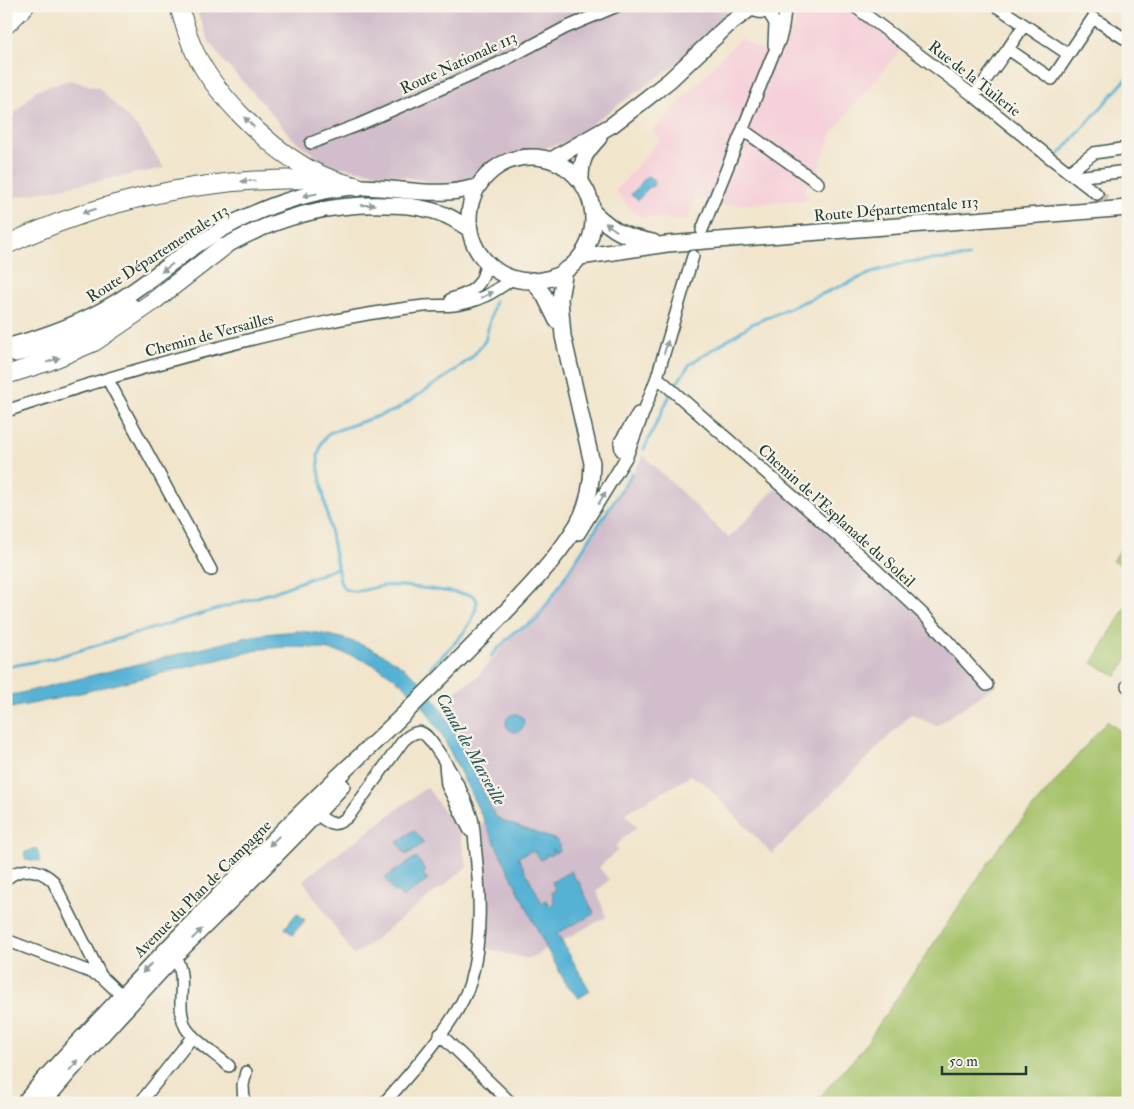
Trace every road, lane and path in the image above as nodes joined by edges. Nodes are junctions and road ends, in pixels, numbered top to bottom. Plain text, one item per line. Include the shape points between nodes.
1 (25, 6) edge
2 (180, 6) edge
3 (617, 6) edge
4 (785, 6) edge
5 (854, 6) edge
6 (746, 7) edge
7 (1000, 7) edge
8 (773, 8) edge
9 (6, 25) edge
10 (1024, 25) junction
11 (1127, 40) edge
12 (1008, 49) junction
13 (1068, 54) junction
14 (772, 57) junction
15 (974, 96) junction
16 (612, 125) junction
17 (742, 130) junction
18 (311, 143) dead end
19 (1128, 148) edge
20 (553, 159) junction
21 (1128, 170) edge
22 (1072, 175) junction
23 (332, 180) junction
24 (581, 180) junction
25 (818, 183) dead end
26 (358, 187) junction
27 (477, 187) junction
28 (1097, 194) tunnel mouth
29 (1128, 208) edge
30 (593, 212) junction
31 (468, 228) junction
32 (702, 230) dead end
33 (667, 244) junction
34 (6, 245) edge
35 (222, 248) junction
36 (694, 256) dead end
37 (580, 257) junction
38 (486, 261) junction
39 (565, 270) junction
40 (512, 279) junction
41 (532, 280) junction
42 (425, 306) junction
43 (563, 336) junction
44 (6, 347) edge
45 (6, 356) edge
46 (6, 375) edge
47 (657, 377) junction
48 (108, 380) junction
49 (6, 411) edge
50 (550, 564) junction
51 (211, 570) dead end
52 (987, 685) dead end
53 (313, 810) junction
54 (6, 879) edge
55 (6, 940) edge
56 (175, 956) junction
57 (101, 976) junction
58 (122, 996) junction
59 (440, 1034) junction
60 (193, 1036) junction
61 (229, 1066) dead end
62 (246, 1072) dead end
63 (24, 1103) edge
64 (43, 1103) edge
65 (140, 1103) edge
66 (244, 1103) edge
67 (384, 1103) edge
68 (511, 1103) edge

1 - 9 highway
23 -> 2 highway via 286,154 223,95 192,46
3 - 18 street, Route Nationale 113 via 565,28 489,67
4 - 14 street via 781,40
5 - 15 street, Rue de la Tuilerie
6 - 8 main road
6 - 16 main road via 670,80
7 - 10 street
8 - 14 street
10 - 12 street
10 - 13 street
11 - 13 street via 1094,18
12 - 13 street via 1052,80
12 - 15 street
14 - 17 street
15 - 22 street, Rue de la Tuilerie
16 - 20 main road
16 - 24 main road via 586,152
17 - 25 street
17 - 32 street
19 - 22 street via 1094,153
20 - 24 main road
20 - 27 main road via 535,157 506,164
21 - 22 street
22 - 28 street, Rue de la Tuilerie
23 - 26 highway
23 -> 34 highway via 227,182 178,189 59,221
24 - 30 main road
26 - 27 main road, Route Départementale 113 via 447,192
26 -> 44 main road, Route Départementale 113 via 309,194 254,213 209,237 114,304 69,327
27 - 31 main road via 471,201
29 - 33 main road, Route Départementale 113
33 -> 30 main road, Route Départementale 113 via 627,237
30 - 37 main road via 593,228
35 -> 31 main road, Route Départementale 113 via 277,221 338,206 404,205 447,215
31 - 38 main road via 476,248
33 - 37 main road, Route Départementale 113
35 - 45 main road, Route Départementale 113 via 109,321 74,338
46 -> 35 highway via 94,342
47 -> 36 street
37 - 39 main road
38 - 40 main road
38 - 42 street, Chemin de Versailles via 475,288 466,295
39 - 41 main road
39 - 43 main road, Avenue du Plan de Campagne via 560,299
40 - 41 main road
42 -> 40 street, Chemin de Versailles via 471,302 490,295
41 - 43 main road, Avenue du Plan de Campagne via 550,306
42 - 48 street, Chemin de Versailles via 319,323 172,360
43 - 50 main road, Avenue du Plan de Campagne via 592,462 592,479 577,525
50 -> 47 street via 579,534 627,456 621,450 620,442 651,393
47 - 52 street, Chemin de l'Esplanade du Soleil via 870,564 928,619
48 - 49 street, Chemin de Versailles
48 - 51 street
50 - 53 main road, Avenue du Plan de Campagne
56 -> 53 main road, Avenue du Plan de Campagne
53 -> 58 main road, Avenue du Plan de Campagne via 165,949
53 - 59 street via 333,824 342,822 403,741 413,733 421,732 428,736 445,761 472,818 479,912 476,950 467,992
54 - 57 street via 16,872 30,870 46,874 53,881
55 - 57 street
56 - 60 street via 182,973 182,1019
64 -> 56 main road, Avenue du Plan de Campagne
57 - 58 street
58 - 63 main road, Avenue du Plan de Campagne via 61,1058
59 - 67 street
59 - 68 street
60 - 61 street
60 - 65 street
62 - 66 street

